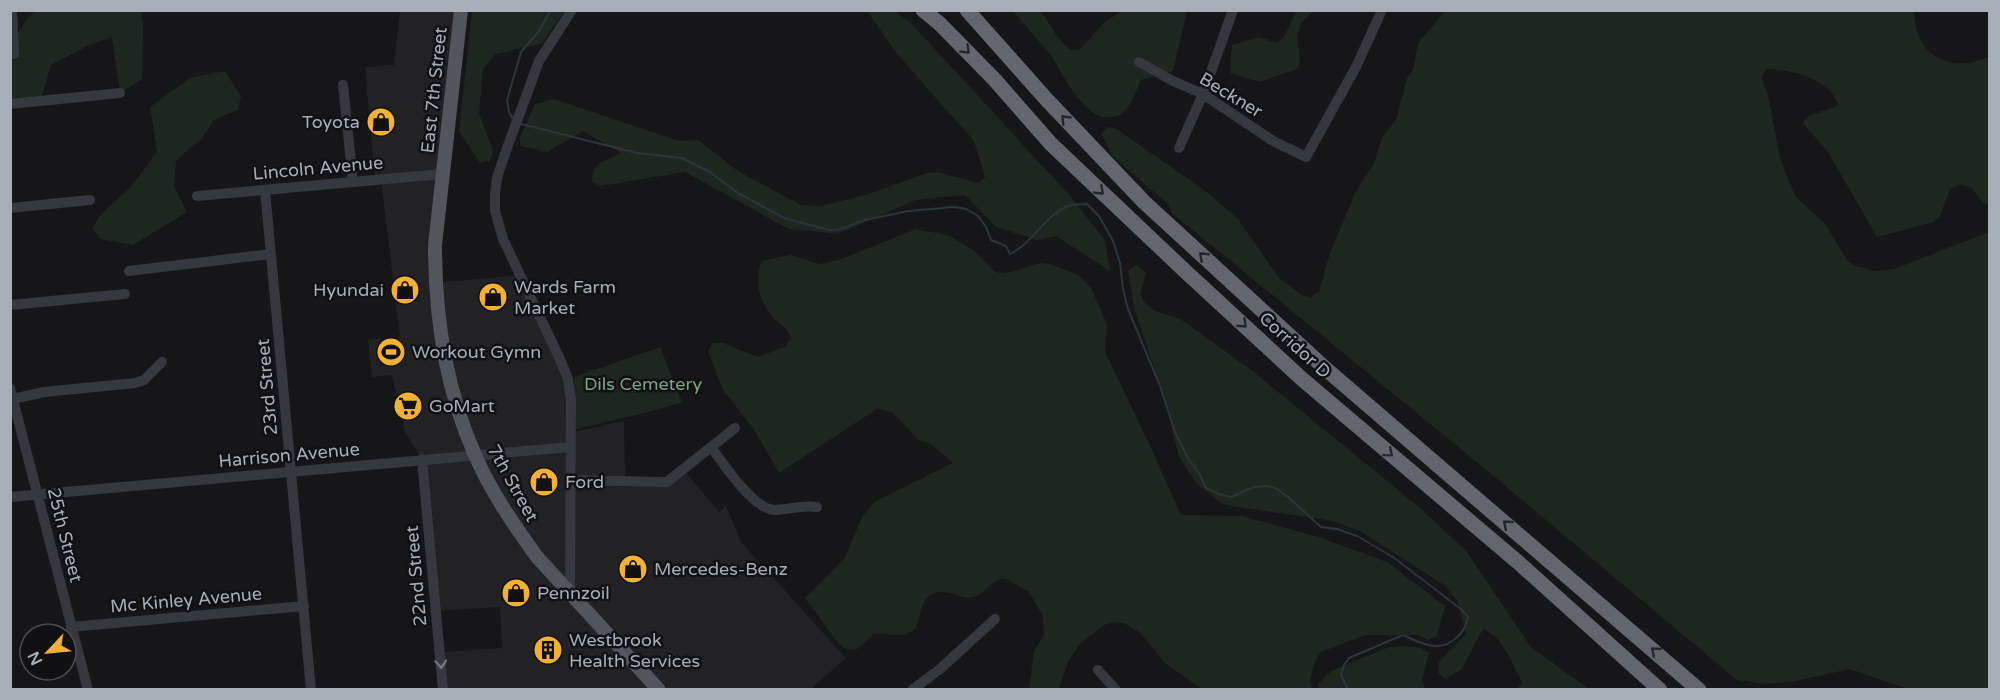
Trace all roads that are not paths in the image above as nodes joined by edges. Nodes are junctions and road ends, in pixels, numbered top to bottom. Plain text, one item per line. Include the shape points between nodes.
1 (12, 10) edge
2 (461, 10) edge
3 (572, 10) edge
4 (922, 10) edge
5 (967, 10) edge
6 (1233, 10) edge
7 (1382, 10) edge
8 (14, 54) dead end
9 (1139, 62) dead end
10 (343, 85) dead end
11 (120, 93) dead end
12 (1203, 94) junction
13 (10, 104) edge
14 (1179, 148) dead end
15 (442, 174) junction
16 (353, 182) junction
17 (265, 190) junction
18 (197, 196) dead end
19 (90, 200) dead end
20 (10, 208) edge
21 (272, 254) junction
22 (129, 271) dead end
23 (125, 294) dead end
24 (10, 305) edge
25 (162, 362) dead end
26 (12, 393) edge
27 (735, 428) dead end
28 (570, 447) junction
29 (711, 447) junction
30 (475, 454) junction
31 (422, 459) junction
32 (291, 471) junction
33 (570, 480) junction
34 (38, 495) junction
35 (10, 497) edge
36 (816, 507) dead end
37 (570, 593) junction
38 (304, 606) junction
39 (994, 619) dead end
40 (70, 622) edge
41 (78, 626) edge
42 (78, 653) edge
43 (1098, 670) dead end
44 (88, 690) edge
45 (311, 690) edge
46 (443, 690) edge
47 (659, 690) edge
48 (912, 690) edge
49 (1116, 690) edge
50 (1660, 690) edge
51 (1699, 690) edge

1 - 8 street
2 - 15 main road, East 7th Street
3 - 28 street via 539,62 506,151 495,194 495,211 503,238 568,379
4 -> 50 highway, Corridor D via 994,79 1051,144 1302,379 1519,563
51 -> 5 highway, Corridor D via 1327,370 1144,202
6 - 12 street
7 - 12 street, Beckner via 1356,67 1306,157 1273,141
9 - 12 street, Beckner
10 - 16 street
11 - 13 street
12 - 14 street
15 - 16 street, Lincoln Avenue
15 - 30 main road, 7th Street via 435,283 452,386
16 - 17 street, Lincoln Avenue
17 - 18 street, Lincoln Avenue
17 - 21 street, 23rd Street
19 - 20 street
21 - 22 street
21 - 32 street, 23rd Street
23 - 24 street
25 - 26 street via 144,380 135,383
26 - 34 street, 25th Street
27 - 29 street
28 - 30 street, Harrison Avenue
28 - 33 street
29 - 33 street via 667,482
29 - 36 street via 754,501 766,509
30 - 31 street, Harrison Avenue
30 - 37 main road, 7th Street via 523,537
31 - 32 street, Harrison Avenue
31 -> 46 street, 22nd Street
32 - 34 street, Harrison Avenue
32 - 38 street, 23rd Street
33 - 37 street
34 - 35 street, Harrison Avenue
34 - 40 street, 25th Street
37 - 47 main road, 7th Street
38 - 41 street, Mc Kinley Avenue
38 - 45 street, 23rd Street
39 - 48 street
42 - 44 street, 25th Street
43 - 49 street

